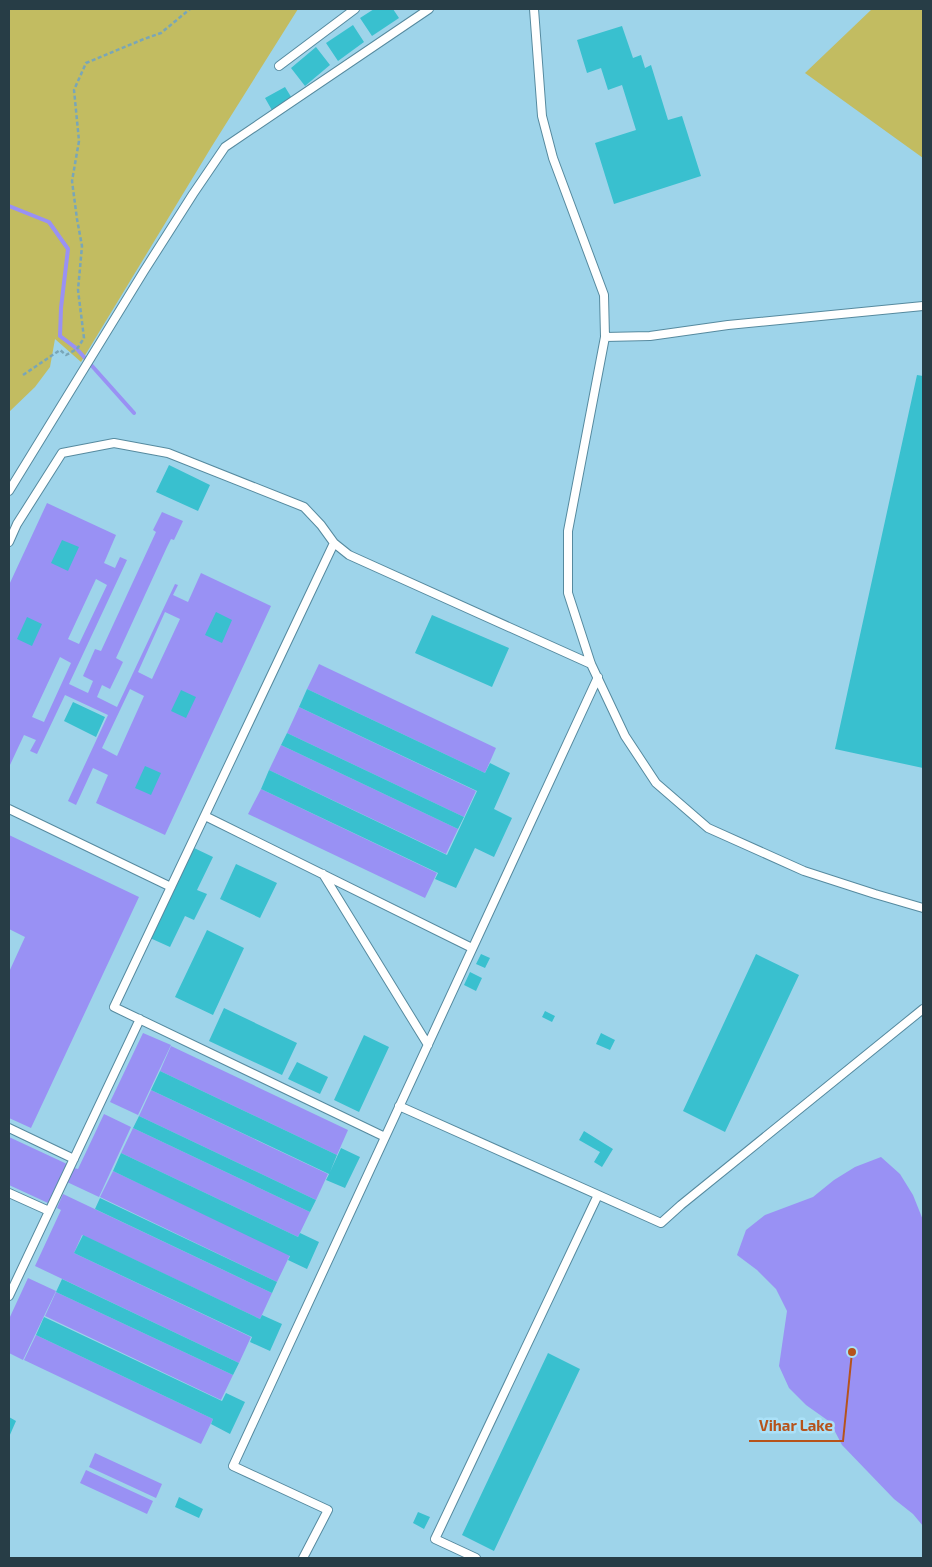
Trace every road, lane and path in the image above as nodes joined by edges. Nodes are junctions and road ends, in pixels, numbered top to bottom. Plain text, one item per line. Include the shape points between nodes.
1 (190, 9) edge
2 (355, 9) edge
3 (429, 9) edge
4 (534, 9) edge
5 (279, 66) dead end
6 (923, 306) edge
7 (605, 336) junction
8 (23, 375) dead end
9 (9, 492) edge
10 (9, 542) edge
11 (334, 543) junction
12 (591, 664) junction
13 (598, 677) junction
14 (9, 809) edge
15 (205, 816) junction
16 (323, 874) junction
17 (171, 887) junction
18 (923, 908) edge
19 (472, 948) junction
20 (923, 1009) edge
21 (140, 1019) junction
22 (428, 1045) junction
23 (399, 1106) junction
24 (9, 1128) edge
25 (385, 1136) junction
26 (74, 1159) junction
27 (9, 1193) edge
28 (598, 1195) junction
29 (49, 1211) junction
30 (9, 1296) edge
31 (303, 1558) edge
32 (476, 1558) edge

1 - 8 path via 161,33 86,63 74,90 79,141 72,181 82,246 78,290 84,338 77,349 66,355 60,350
2 - 5 lane
3 - 9 lane via 225,147
4 - 7 lane via 542,116 553,158 604,295
6 - 7 lane via 650,336
7 - 12 lane via 568,531 568,593
10 - 11 lane via 62,453 114,443 168,452 304,508
11 - 12 lane via 349,555
11 - 15 lane
12 - 13 lane
13 - 18 lane via 625,736 656,783 708,828 804,872
13 - 19 lane
14 - 17 lane
15 - 16 lane
15 - 17 lane
16 - 19 lane
16 - 22 lane
17 - 21 lane via 114,1007
19 - 22 lane
20 - 28 lane via 661,1223
21 - 25 lane
21 - 26 lane
22 - 23 lane
23 - 25 lane
23 - 28 lane
24 - 26 lane
25 - 31 lane via 232,1466 328,1510
26 - 29 lane
27 - 29 lane
28 - 32 lane via 435,1538
29 - 30 lane

